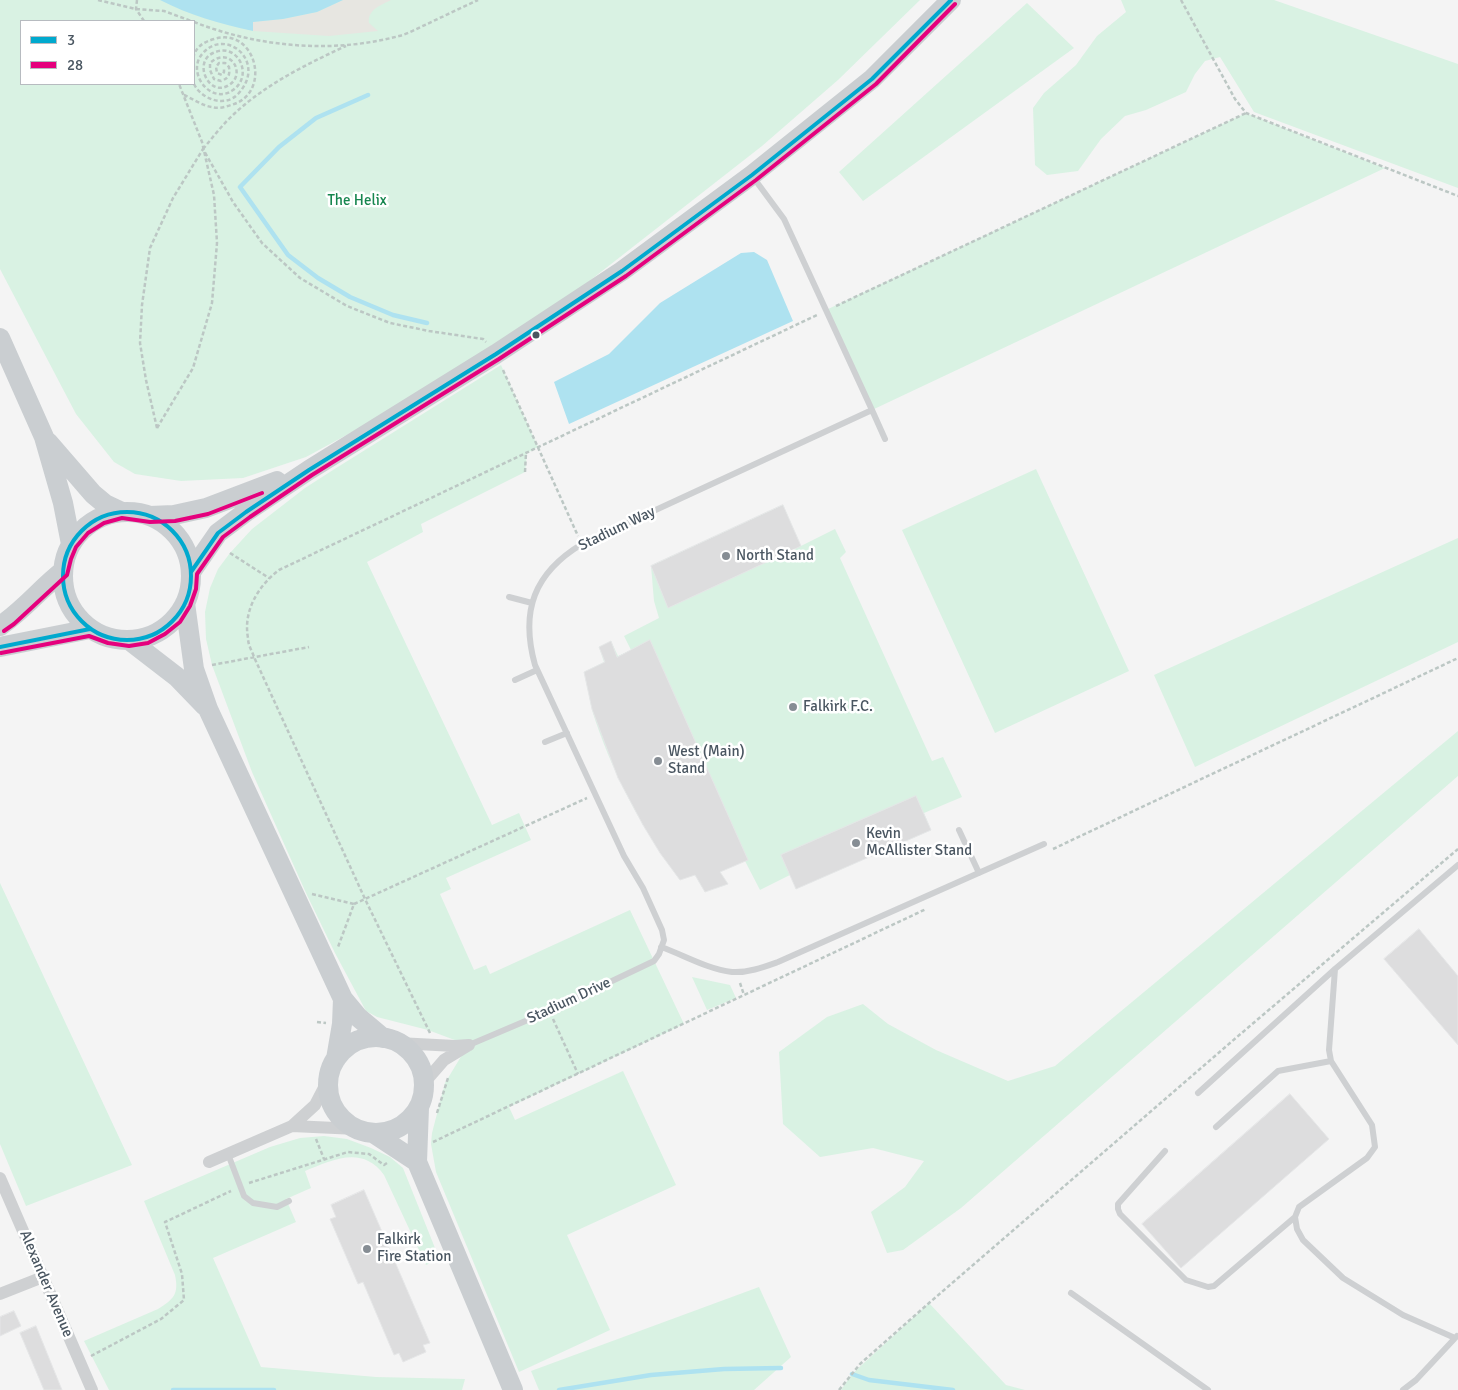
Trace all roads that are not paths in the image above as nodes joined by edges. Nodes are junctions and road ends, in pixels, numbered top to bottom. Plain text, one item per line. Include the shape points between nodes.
1 (951, 0) edge
2 (752, 175) junction
3 (0, 338) edge
4 (872, 410) junction
5 (44, 437) junction
6 (886, 439) dead end
7 (310, 470) junction
8 (122, 512) junction
9 (150, 516) junction
10 (71, 544) junction
11 (63, 571) junction
12 (191, 572) junction
13 (509, 597) dead end
14 (185, 603) junction
15 (532, 603) junction
16 (0, 626) edge
17 (90, 629) junction
18 (129, 640) junction
19 (0, 646) edge
20 (537, 670) junction
21 (516, 680) dead end
22 (208, 709) junction
23 (567, 733) junction
24 (545, 742) dead end
25 (959, 830) dead end
26 (1044, 844) dead end
27 (1458, 865) edge
28 (979, 873) junction
29 (661, 947) junction
30 (1335, 969) junction
31 (343, 999) junction
32 (390, 1040) junction
33 (469, 1045) junction
34 (336, 1059) junction
35 (1331, 1061) junction
36 (329, 1078) junction
37 (424, 1083) junction
38 (1198, 1092) dead end
39 (428, 1112) junction
40 (292, 1126) junction
41 (1216, 1127) dead end
42 (365, 1131) junction
43 (1165, 1150) dead end
44 (228, 1154) junction
45 (209, 1162) dead end
46 (417, 1162) junction
47 (0, 1178) edge
48 (290, 1201) dead end
49 (1295, 1217) junction
50 (43, 1278) junction
51 (1071, 1293) dead end
52 (0, 1294) edge
53 (1457, 1337) edge
54 (92, 1390) edge
55 (513, 1390) edge
56 (1208, 1390) edge
57 (1403, 1390) edge

1 - 2 main road via 872,79
2 - 4 lane via 784,219
2 - 7 main road via 622,271
3 - 5 main road
4 - 6 lane
4 - 15 lane, Stadium Way via 582,544 545,575
5 - 8 main road via 93,494 104,504
5 - 10 main road
7 - 9 main road via 206,508
7 - 12 main road via 218,533
8 - 9 main road
8 - 10 main road via 102,517 84,528
9 - 12 main road via 179,538
10 - 11 main road
11 - 16 main road
11 - 17 main road via 65,593 74,613
12 - 14 main road
13 - 15 lane
14 - 18 main road via 162,630
14 - 22 main road via 194,669
15 - 20 lane, Stadium Way via 529,619 531,652
17 - 18 main road via 109,638
17 - 19 main road
18 - 22 main road via 177,677
20 - 21 lane
20 - 23 lane, Stadium Way
22 - 31 main road
23 - 24 lane
23 - 29 lane, Stadium Way via 662,930 664,940
25 - 28 lane
26 - 28 lane
27 - 30 lane
28 - 29 lane via 757,969 734,972 718,969
29 - 33 lane, Stadium Drive via 654,961
30 - 35 lane
30 - 38 lane
31 - 32 main road via 358,1017
31 - 34 main road
32 - 33 street, Stadium Drive
32 - 34 main road via 369,1038 356,1042
32 - 37 main road via 409,1050 417,1060
33 - 37 street, Stadium Drive via 444,1060
34 - 36 main road
35 - 41 lane via 1278,1071
35 - 49 lane via 1372,1125 1375,1147 1367,1158 1299,1207
36 - 40 street via 315,1105
36 - 42 main road via 329,1094 334,1108 344,1120
37 - 39 main road via 423,1096
39 - 42 main road via 387,1132
39 - 46 main road
40 - 42 street
40 - 44 street
42 - 46 main road
43 - 49 lane via 1118,1204 1118,1209 1186,1280 1214,1286
44 - 45 street
44 - 48 lane via 244,1196 253,1204 277,1207
46 - 55 main road
47 - 50 street, Alexander Avenue
49 - 53 lane via 1303,1240 1343,1278 1403,1315
50 - 52 street
50 - 54 street, Alexander Avenue
51 - 56 lane
53 - 57 lane

